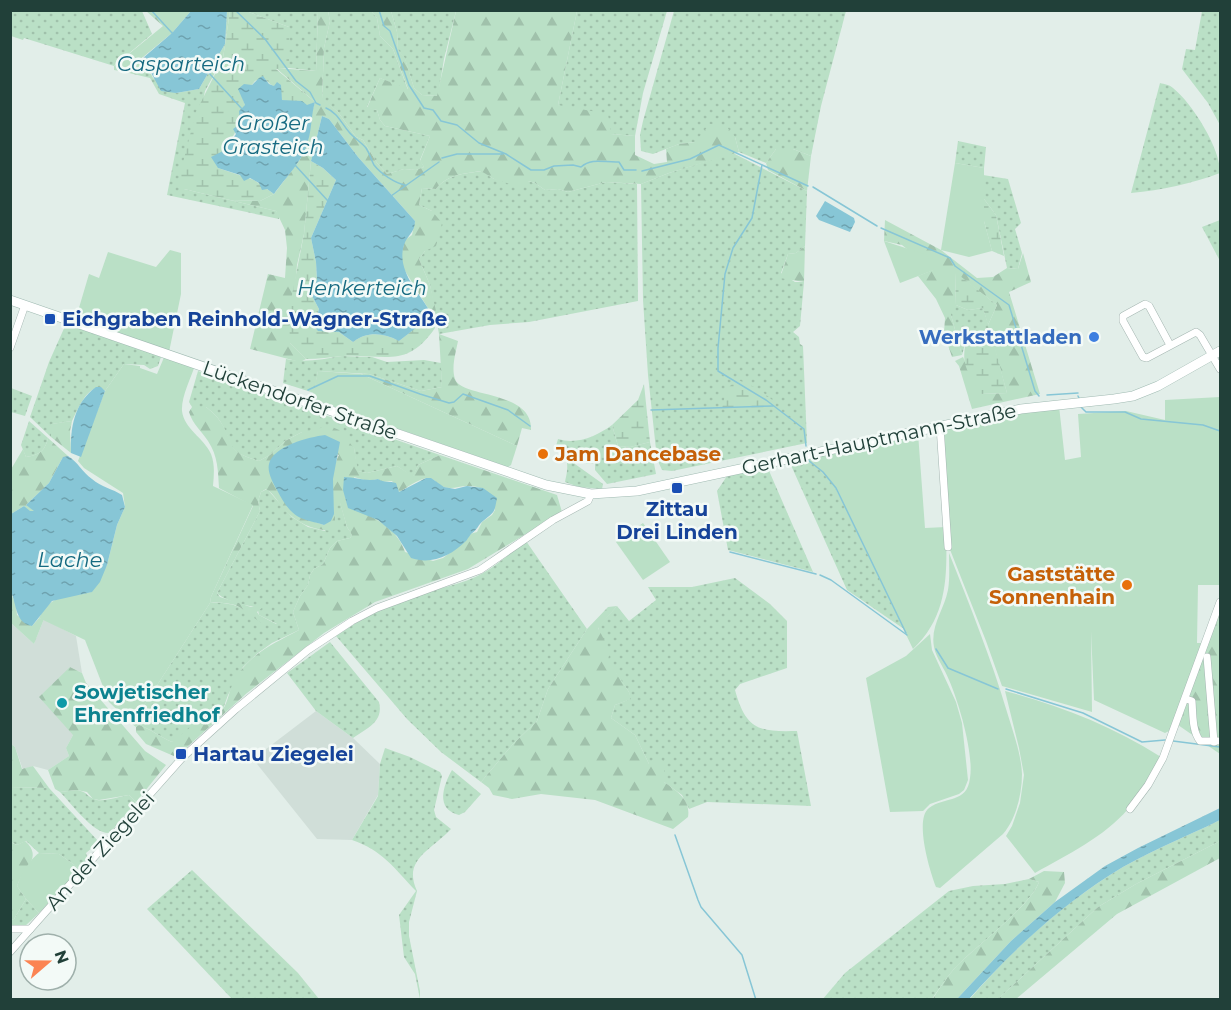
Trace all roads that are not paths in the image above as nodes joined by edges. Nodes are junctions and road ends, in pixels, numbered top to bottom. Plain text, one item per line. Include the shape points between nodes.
1 (10, 300) edge
2 (25, 305) junction
3 (1170, 345) junction
4 (10, 348) edge
5 (1216, 354) edge
6 (1221, 369) edge
7 (940, 426) junction
8 (591, 494) junction
9 (948, 547) dead end
10 (1221, 602) edge
11 (1207, 657) dead end
12 (1186, 699) junction
13 (1217, 742) edge
14 (1130, 809) dead end
15 (10, 929) edge
16 (30, 929) junction
17 (10, 952) edge

1 - 2 main road, Lückendorfer Straße
2 - 4 street
2 - 8 main road, Lückendorfer Straße via 546,485
3 - 3 street via 1143,357 1123,316 1145,304 1149,306
3 - 5 street via 1196,332
5 - 6 street
5 - 7 main road, Gerhart-Hauptmann-Straße via 1133,396 1021,409
7 - 8 main road, Gerhart-Hauptmann-Straße via 637,491
7 - 9 street
8 - 16 street, An der Ziegelei via 588,501 480,570 377,608 330,634 190,751
10 - 12 street
11 - 13 street
12 - 13 street via 1192,700 1197,739
12 - 14 street via 1156,772
15 - 16 street
16 - 17 street, An der Ziegelei

